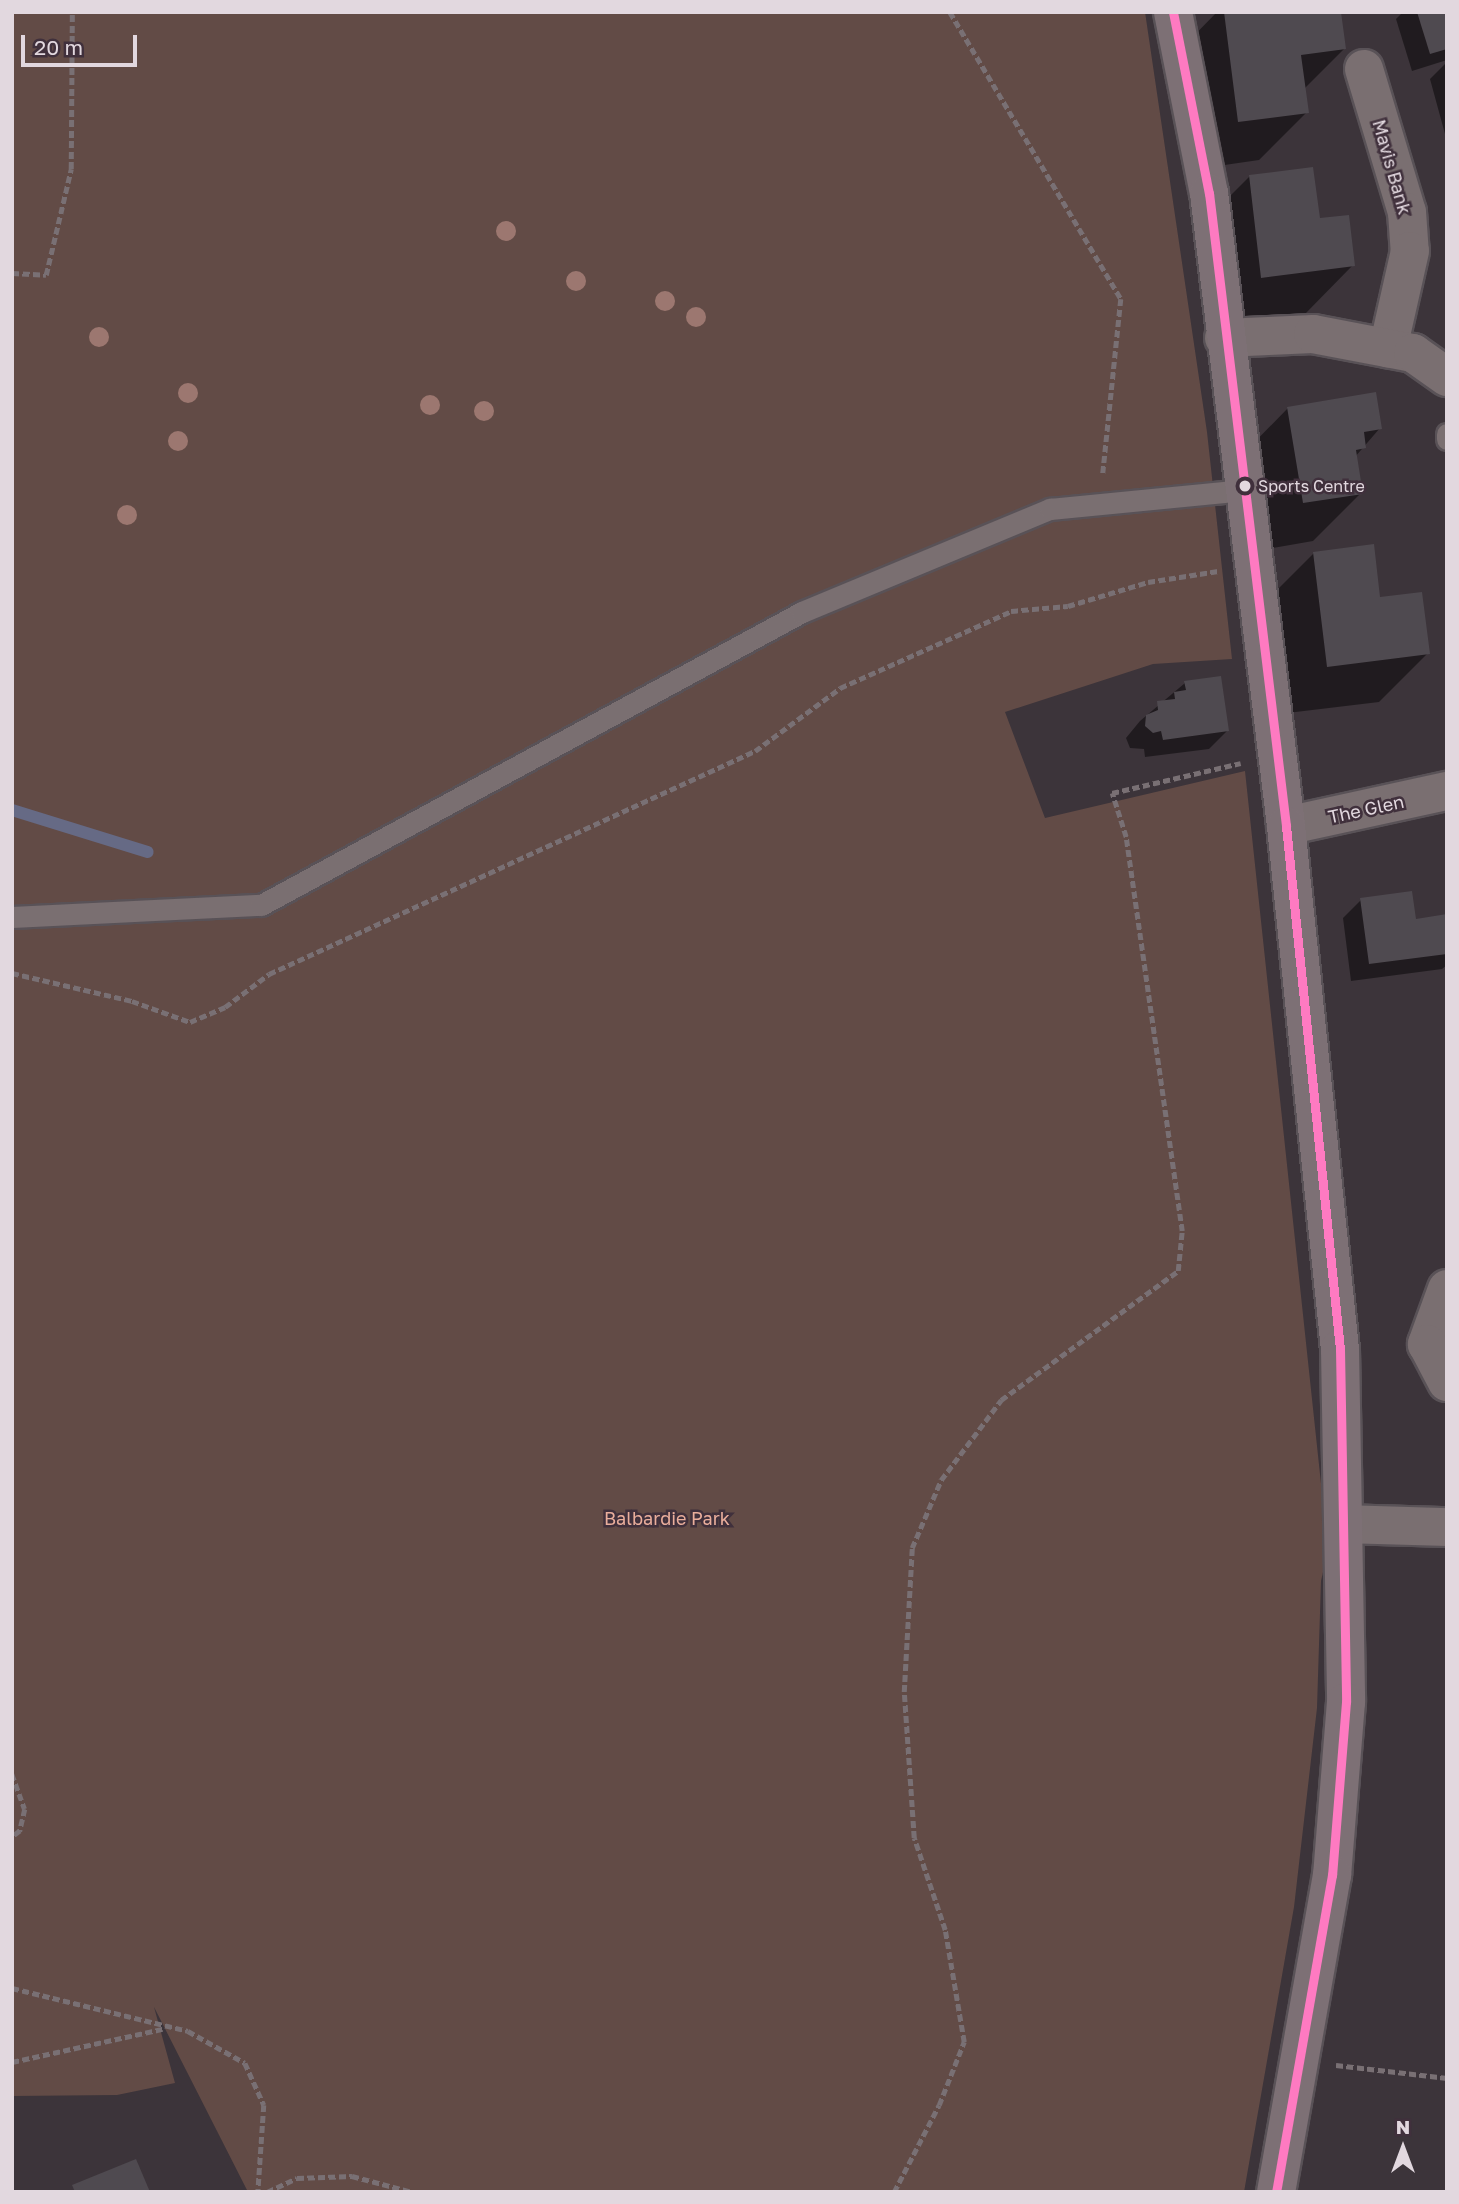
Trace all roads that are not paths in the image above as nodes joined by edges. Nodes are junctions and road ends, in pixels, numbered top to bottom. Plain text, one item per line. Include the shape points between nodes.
1 (1172, 12) edge
2 (1364, 69) dead end
3 (1224, 338) junction
4 (1388, 349) junction
5 (1447, 377) edge
6 (1447, 434) edge
7 (1447, 439) edge
8 (1244, 491) junction
9 (1447, 792) edge
10 (1286, 826) junction
11 (12, 917) edge
12 (1447, 1289) edge
13 (1447, 1382) edge
14 (1344, 1524) junction
15 (1447, 1527) edge
16 (1276, 2192) edge

1 - 3 main road via 1209,193
2 - 4 street, Mavis Bank via 1407,212 1410,251
3 - 4 street via 1313,334
3 - 8 main road
4 - 5 street via 1413,353
6 - 7 lane
8 - 10 main road
8 - 11 lane via 1050,509 802,612 261,905
9 - 10 street, The Glen
10 - 14 main road via 1340,1349
12 - 13 street via 1427,1344
14 - 15 street
14 - 16 main road via 1346,1702 1334,1849

